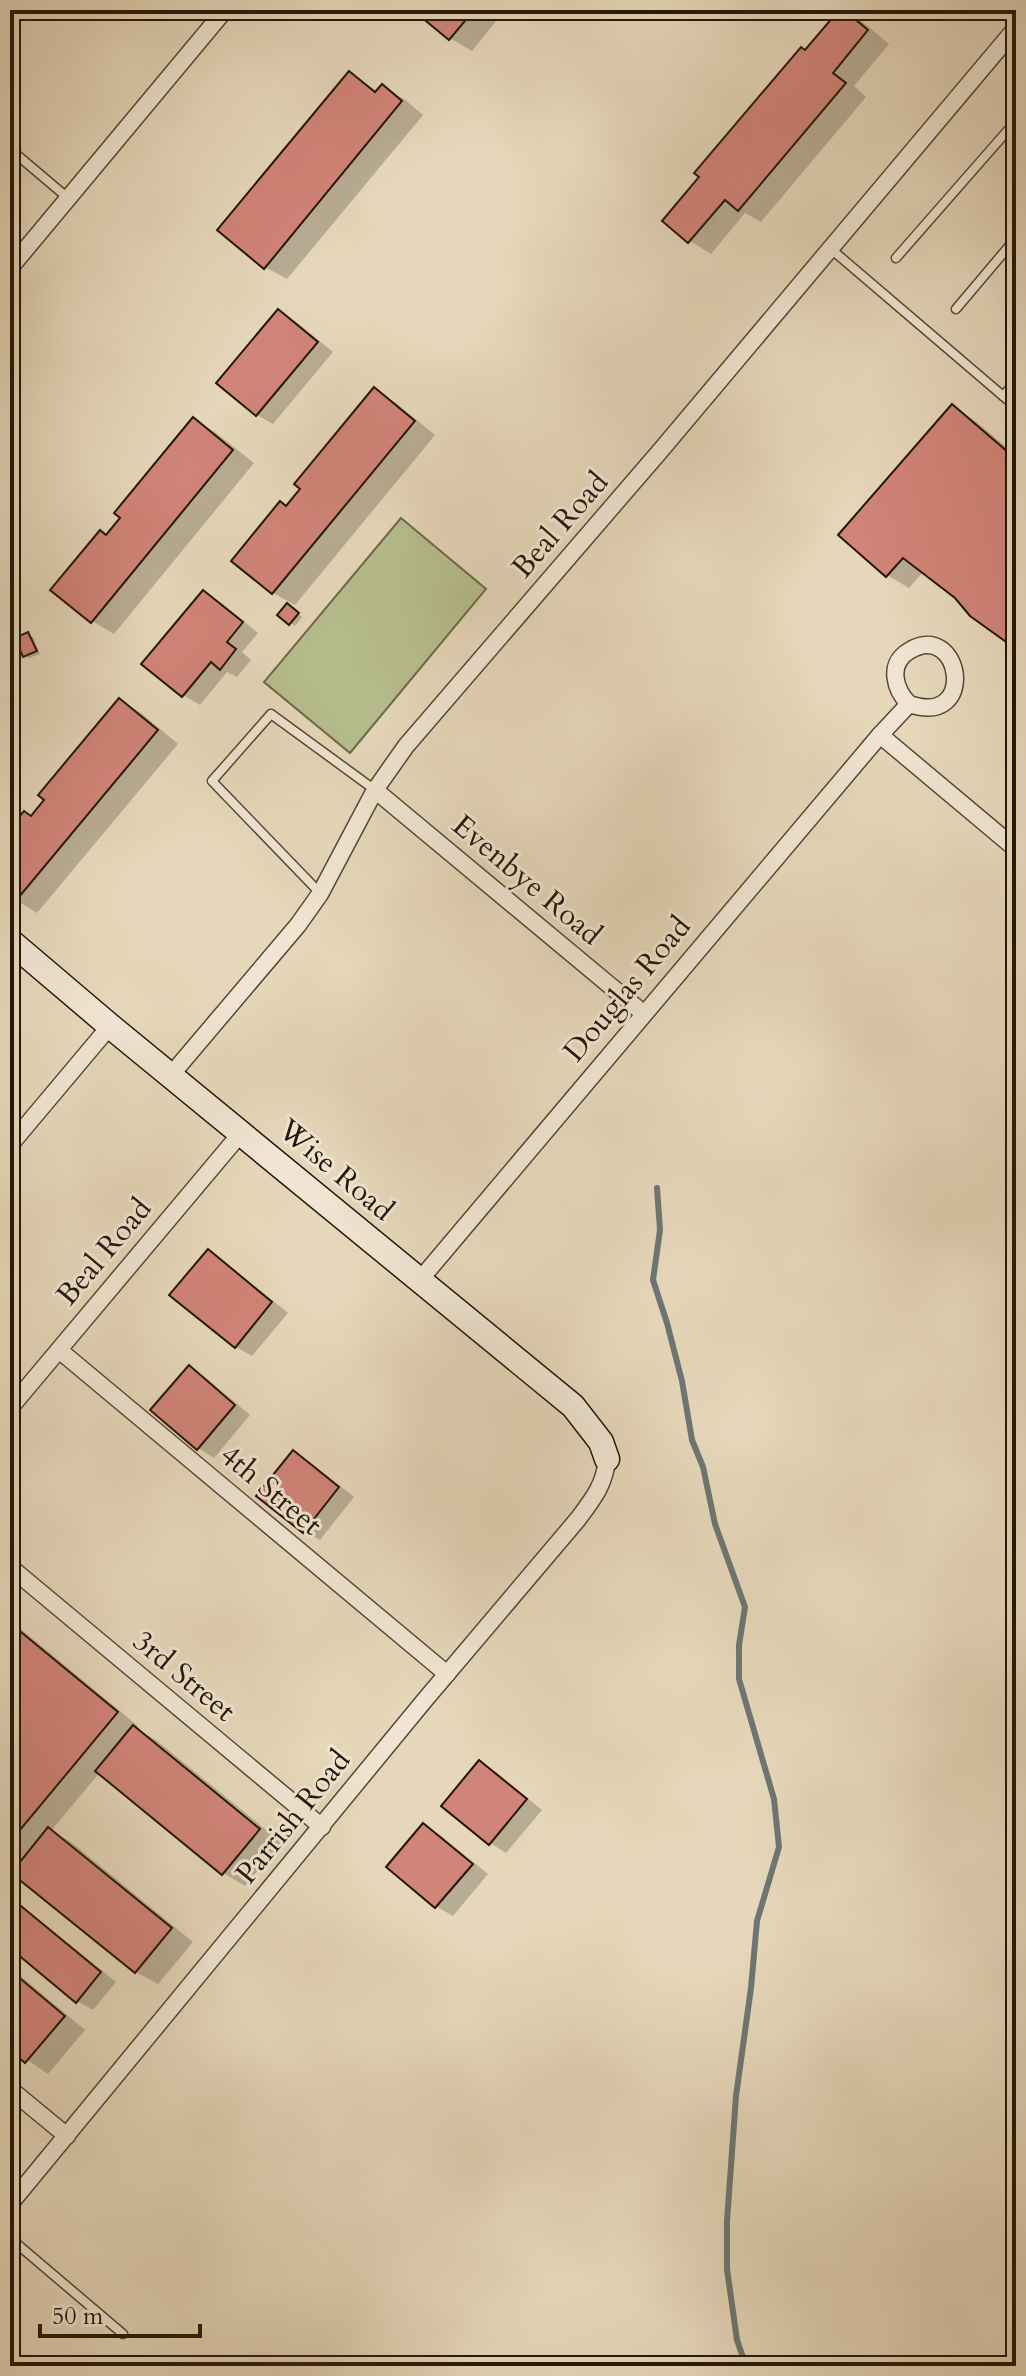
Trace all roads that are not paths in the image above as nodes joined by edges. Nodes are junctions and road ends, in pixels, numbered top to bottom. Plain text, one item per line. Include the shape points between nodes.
1 (225, 10) edge
2 (1016, 28) edge
3 (1016, 121) edge
4 (10, 149) edge
5 (68, 198) junction
6 (1016, 238) edge
7 (830, 249) junction
8 (896, 258) dead end
9 (10, 268) edge
10 (956, 309) dead end
11 (1016, 381) edge
12 (1003, 396) junction
13 (1016, 407) edge
14 (909, 704) dead end
15 (880, 735) junction
16 (375, 790) junction
17 (1016, 849) edge
18 (320, 894) junction
19 (10, 941) edge
20 (643, 1013) junction
21 (110, 1026) junction
22 (171, 1075) junction
23 (241, 1133) junction
24 (10, 1145) edge
25 (419, 1281) junction
26 (59, 1350) junction
27 (10, 1408) edge
28 (607, 1459) joint
29 (10, 1567) edge
30 (447, 1674) junction
31 (322, 1827) junction
32 (10, 2089) edge
33 (67, 2136) junction
34 (10, 2204) edge
35 (10, 2238) edge
36 (123, 2334) dead end

1 - 5 street
2 - 7 street, Beal Road
3 - 8 lane
4 - 5 lane
5 - 9 street
6 - 10 lane
7 - 12 lane
7 - 16 street, Beal Road via 406,746
11 - 12 lane
12 - 13 lane
14 - 15 street, Douglas Road
15 - 17 street
15 - 20 street, Douglas Road
16 - 18 street, Beal Road
16 - 18 lane via 271,714 212,781
16 - 20 street, Evenbye Road
18 - 22 street, Beal Road
19 - 21 street, Wise Road
20 - 25 street, Douglas Road
21 - 22 street, Wise Road
21 - 24 street
22 - 23 street, Wise Road
23 - 25 street, Wise Road
23 - 26 street, Beal Road
25 - 28 street, Wise Road via 573,1406 601,1442
26 - 27 street, Beal Road
26 - 30 street, 4th Street
28 - 30 street, Parrish Road via 600,1490
29 - 31 street, 3rd Street
30 - 31 street, Parrish Road
31 - 33 street, Parrish Road
32 - 33 street
33 - 34 street, Parrish Road
35 - 36 lane

